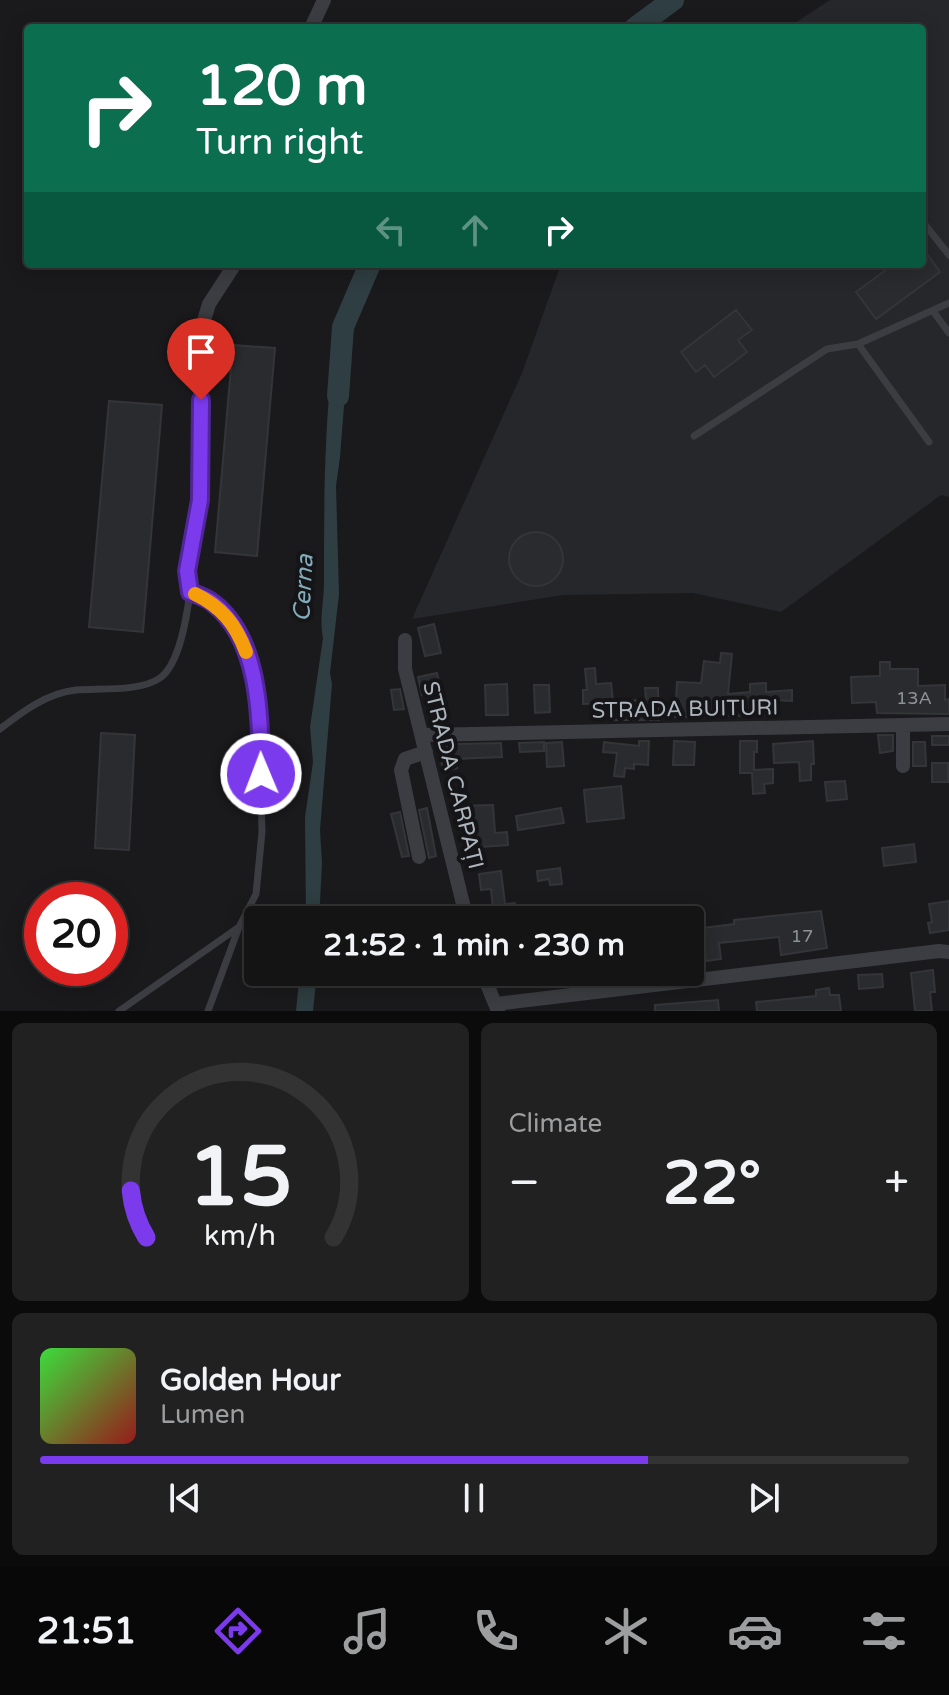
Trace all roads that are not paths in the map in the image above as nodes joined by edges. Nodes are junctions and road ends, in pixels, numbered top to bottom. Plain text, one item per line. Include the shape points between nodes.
1 (324, 0) edge
2 (313, 24) edge
3 (926, 226) edge
4 (949, 255) edge
5 (232, 268) edge
6 (949, 303) edge
7 (933, 311) junction
8 (949, 333) edge
9 (858, 344) junction
10 (694, 436) dead end
11 (929, 442) dead end
12 (190, 592) junction
13 (405, 640) dead end
14 (949, 724) edge
15 (903, 726) junction
16 (0, 729) edge
17 (422, 735) junction
18 (426, 752) junction
19 (903, 766) dead end
20 (419, 857) dead end
21 (464, 906) edge
22 (239, 927) junction
23 (949, 952) edge
24 (488, 986) edge
25 (497, 1008) edge
26 (119, 1011) edge
27 (208, 1011) edge

1 - 2 street
3 - 4 lane
5 - 12 street via 209,304 201,330 200,500 187,571
6 - 7 lane
7 - 8 lane
7 - 9 lane
9 - 10 lane via 827,349
9 - 11 lane
12 - 16 lane via 180,643 162,677 148,684 56,695
12 - 22 lane via 213,602 236,627 258,694 262,832 256,894
13 - 17 street, STRADA CARPAȚI via 405,669
14 - 15 street, STRADA BUITURI
15 - 17 street, STRADA BUITURI
15 - 19 street
17 - 18 street, STRADA CARPAȚI
18 - 20 street via 405,759 401,770
18 - 21 street, STRADA CARPAȚI
22 - 26 lane
22 - 27 lane
23 - 25 street
24 - 25 street

